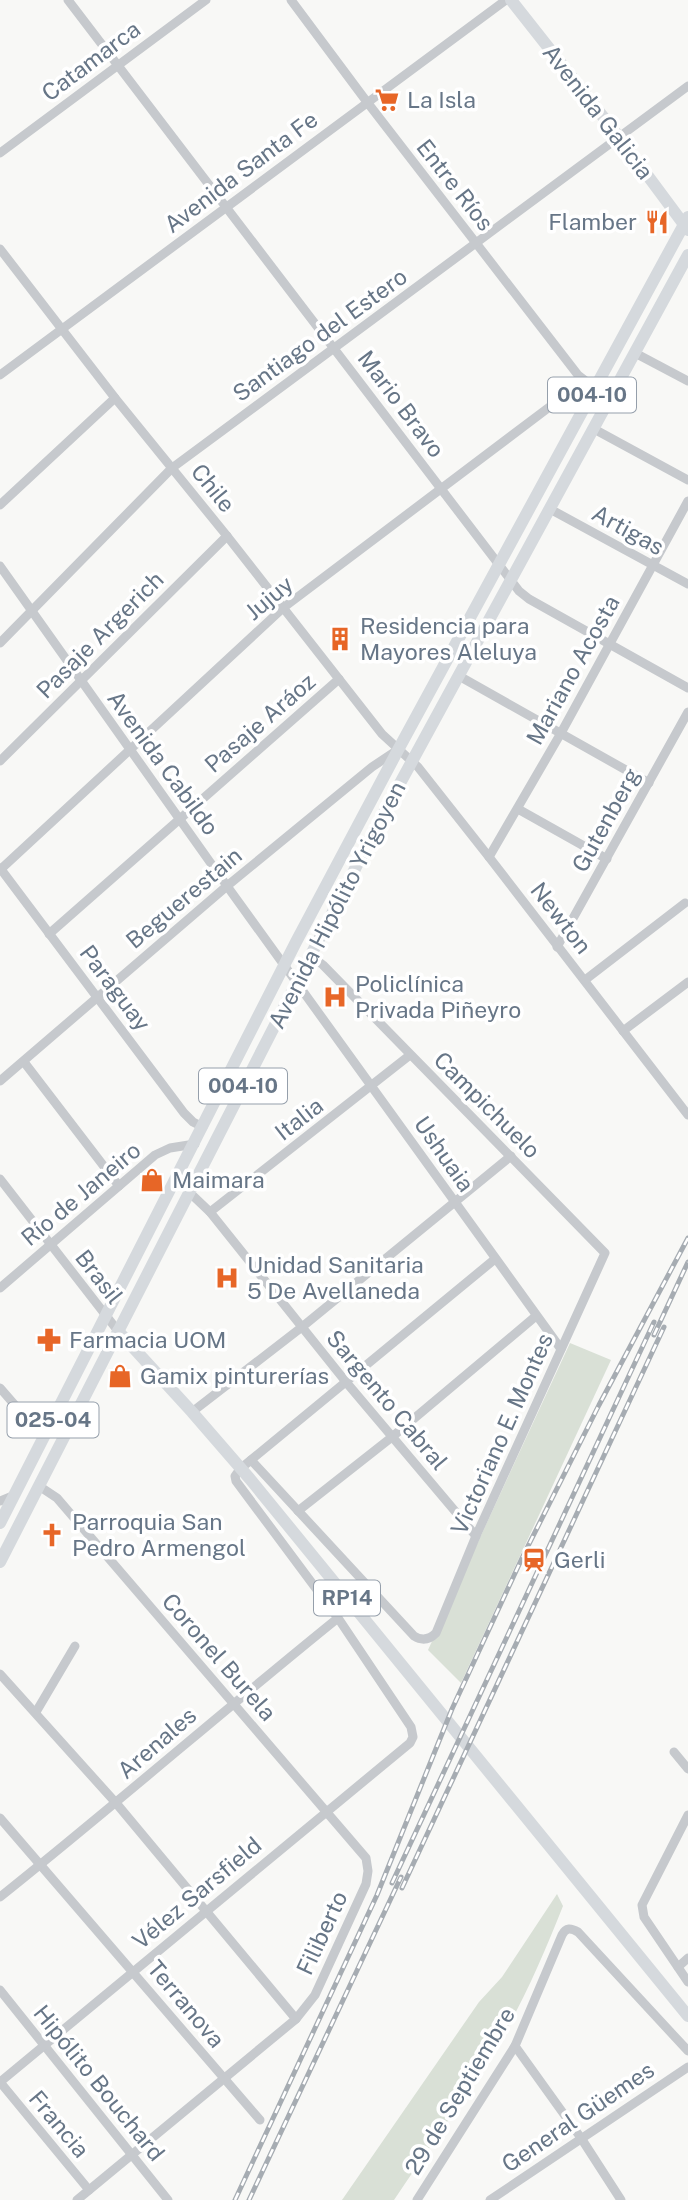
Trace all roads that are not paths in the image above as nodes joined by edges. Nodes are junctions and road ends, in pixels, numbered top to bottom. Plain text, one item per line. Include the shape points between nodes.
1 (68, 0) edge
2 (206, 0) edge
3 (291, 0) edge
4 (506, 0) edge
5 (511, 0) edge
6 (117, 66) junction
7 (688, 86) edge
8 (367, 102) junction
9 (619, 137) junction
10 (0, 153) edge
11 (226, 208) junction
12 (687, 224) edge
13 (477, 244) junction
14 (0, 249) edge
15 (688, 255) edge
16 (4, 261) edge
17 (61, 329) junction
18 (335, 348) junction
19 (635, 353) junction
20 (0, 375) edge
21 (688, 381) edge
22 (595, 388) junction
23 (115, 398) junction
24 (587, 403) junction
25 (594, 429) junction
26 (172, 468) junction
27 (688, 480) edge
28 (442, 489) junction
29 (688, 501) edge
30 (0, 505) edge
31 (550, 509) junction
32 (227, 536) junction
33 (499, 565) junction
34 (653, 565) junction
35 (0, 566) edge
36 (511, 581) junction
37 (688, 584) edge
38 (283, 608) junction
39 (32, 610) junction
40 (0, 643) edge
41 (610, 643) junction
42 (458, 676) junction
43 (339, 680) junction
44 (81, 681) junction
45 (688, 688) edge
46 (688, 712) edge
47 (561, 733) junction
48 (130, 748) junction
49 (398, 750) junction
50 (0, 761) edge
51 (411, 762) junction
52 (649, 783) junction
53 (518, 809) junction
54 (180, 820) junction
55 (489, 857) junction
56 (607, 859) junction
57 (0, 869) edge
58 (227, 886) junction
59 (685, 903) dead end
60 (49, 934) junction
61 (557, 947) junction
62 (310, 955) junction
63 (285, 965) junction
64 (585, 980) junction
65 (297, 981) junction
66 (688, 982) edge
67 (98, 997) junction
68 (623, 1031) junction
69 (410, 1055) junction
70 (24, 1062) junction
71 (0, 1081) edge
72 (372, 1087) junction
73 (688, 1115) edge
74 (203, 1126) junction
75 (195, 1144) junction
76 (511, 1156) junction
77 (0, 1179) edge
78 (119, 1186) junction
79 (189, 1192) junction
80 (455, 1202) junction
81 (210, 1212) junction
82 (50, 1245) junction
83 (605, 1253) joint
84 (495, 1259) junction
85 (0, 1288) edge
86 (536, 1317) junction
87 (106, 1318) junction
88 (302, 1328) junction
89 (118, 1331) junction
90 (561, 1349) junction
91 (346, 1382) junction
92 (0, 1388) edge
93 (192, 1412) junction
94 (47, 1432) junction
95 (392, 1437) junction
96 (251, 1460) junction
97 (240, 1469) junction
98 (39, 1486) junction
99 (15, 1494) junction
100 (0, 1501) edge
101 (299, 1511) junction
102 (0, 1523) edge
103 (476, 1536) junction
104 (0, 1562) edge
105 (338, 1618) junction
106 (75, 1646) dead end
107 (0, 1674) edge
108 (233, 1702) junction
109 (36, 1712) junction
110 (674, 1752) dead end
111 (688, 1769) edge
112 (116, 1803) junction
113 (326, 1811) junction
114 (688, 1815) edge
115 (0, 1818) edge
116 (366, 1858) joint
117 (41, 1864) junction
118 (0, 1897) edge
119 (205, 1910) junction
120 (688, 1958) edge
121 (678, 1966) junction
122 (133, 1970) junction
123 (688, 1982) edge
124 (0, 1990) edge
125 (688, 2017) edge
126 (296, 2019) junction
127 (43, 2045) junction
128 (515, 2046) junction
129 (688, 2050) edge
130 (688, 2067) edge
131 (224, 2078) junction
132 (0, 2082) edge
133 (260, 2120) dead end
134 (581, 2138) junction
135 (132, 2155) junction
136 (89, 2190) junction
137 (77, 2200) edge
138 (168, 2200) edge
139 (417, 2200) edge
140 (490, 2200) edge
141 (621, 2200) edge

1 - 6 street, Mario Bravo
2 - 6 street, Catamarca
3 - 8 street, Entre Ríos
4 - 8 street, Avenida Santa Fe
5 - 9 main road, Avenida Galicia
6 - 10 street, Catamarca
6 - 11 street, Mario Bravo
7 - 9 street, Santiago del Estero
8 - 11 street, Avenida Santa Fe
8 - 13 street, Entre Ríos
9 - 12 main road, Avenida Galicia
9 - 13 street, Santiago del Estero
11 - 17 street, Avenida Santa Fe
11 - 18 street, Mario Bravo
12 - 22 main road, Avenida Hipólito Yrigoyen / 004-10
13 - 18 street, Santiago del Estero
13 - 22 street, Entre Ríos via 578,375
14 - 16 street, Chile
15 - 19 main road, Avenida Hipólito Yrigoyen / 004-10
16 - 17 street, Chile
17 - 20 street, Avenida Santa Fe
17 - 23 street, Chile
18 - 26 street, Santiago del Estero
18 - 28 street, Mario Bravo
19 - 21 street
19 - 25 main road, Avenida Hipólito Yrigoyen / 004-10
22 - 24 main road, Avenida Hipólito Yrigoyen / 004-10
23 - 26 street, Chile
23 - 30 street
24 - 28 street, Jujuy via 564,396
24 - 33 main road, Avenida Hipólito Yrigoyen / 004-10
25 - 27 street
25 - 31 main road, Avenida Hipólito Yrigoyen / 004-10
26 - 32 street, Chile
26 - 39 street, Santiago del Estero
28 - 33 street, Mario Bravo
28 - 38 street, Jujuy
29 - 34 street, Mariano Acosta
31 - 34 street, Artigas
31 - 36 main road, Avenida Hipólito Yrigoyen / 004-10
32 - 38 street, Chile
32 - 44 street, Pasaje Argerich
33 - 36 street, Mario Bravo
33 - 49 main road, Avenida Hipólito Yrigoyen / 004-10
34 - 37 street, Artigas
34 - 41 street, Mariano Acosta
35 - 39 street, Avenida Cabildo
36 - 41 street, Mario Bravo via 529,599
36 - 42 main road, Avenida Hipólito Yrigoyen / 004-10
38 - 43 street, Chile
38 - 48 street, Jujuy
39 - 40 street, Santiago del Estero
39 - 44 street, Avenida Cabildo
41 - 45 street, Mario Bravo
41 - 47 street, Mariano Acosta
42 - 47 street
42 - 51 main road, Avenida Hipólito Yrigoyen / 004-10
43 - 49 street, Chile
43 - 54 street, Pasaje Aráoz
44 - 48 street, Avenida Cabildo
44 - 50 street, Pasaje Argerich
46 - 52 street, Gutenberg
47 - 52 street
47 - 53 street, Mariano Acosta
48 - 54 street, Avenida Cabildo
48 - 57 street, Jujuy
49 - 51 street, Newton
49 - 58 street, Beguerestain
49 - 63 main road, Avenida Hipólito Yrigoyen / 004-10
51 - 55 street, Newton
51 - 62 main road, Avenida Hipólito Yrigoyen / 004-10
52 - 56 street, Gutenberg
53 - 55 street, Mariano Acosta
53 - 56 street
54 - 58 street, Avenida Cabildo
54 - 60 street, Pasaje Aráoz
55 - 61 street, Newton
56 - 61 street, Gutenberg
57 - 60 street, Paraguay
58 - 63 street, Avenida Cabildo
58 - 67 street, Beguerestain
59 - 64 street
60 - 67 street, Paraguay
61 - 64 street, Newton
62 - 65 main road, Avenida Hipólito Yrigoyen / 004-10
62 - 69 street, Campichuelo
63 - 65 street, Avenida Cabildo
63 - 74 main road, Avenida Hipólito Yrigoyen / 004-10
64 - 68 street, Newton
65 - 72 street, Ushuaia
65 - 79 main road, Avenida Hipólito Yrigoyen / 004-10
66 - 68 street
67 - 70 street, Beguerestain
67 - 74 street, Paraguay via 184,1113
68 - 73 street, Newton
69 - 72 street, Italia
69 - 76 street, Campichuelo
70 - 71 street, Beguerestain
70 - 78 street
72 - 80 street, Ushuaia
72 - 81 street, Italia
74 - 75 main road, Avenida Hipólito Yrigoyen / 004-10
75 - 78 street, Río de Janeiro via 155,1155
75 - 87 main road, Avenida Hipólito Yrigoyen / 004-10
76 - 80 street
76 - 83 street, Campichuelo
77 - 82 street, Brasil
78 - 82 street, Río de Janeiro
79 - 81 street, Sargento Cabral
79 - 89 main road, Avenida Hipólito Yrigoyen / 004-10
80 - 84 street, Ushuaia
80 - 88 street
81 - 88 street, Sargento Cabral
82 - 85 street, Río de Janeiro
82 - 87 street, Brasil
83 - 90 street, Victoriano E. Montes
84 - 86 street, Ushuaia
84 - 91 street
86 - 90 street, Ushuaia
86 - 95 street
87 - 89 street, Brasil
87 - 94 main road, Avenida Hipólito Yrigoyen / 025-04
88 - 91 street, Sargento Cabral
88 - 93 street
89 - 93 main road, RP14
89 - 98 main road, Avenida Hipólito Yrigoyen / 025-04
90 - 103 street, Victoriano E. Montes
91 - 95 street, Sargento Cabral
91 - 96 street
92 - 94 street via 27,1419
93 - 97 main road, RP14
94 - 99 main road, Avenida Hipólito Yrigoyen / 025-04
95 - 101 street
95 - 103 street, Sargento Cabral
96 - 97 street
96 - 101 street
97 - 105 street via 236,1481
97 - 125 main road, RP14
98 - 104 main road, Avenida Hipólito Yrigoyen / 025-04
98 - 108 street, Coronel Burela via 57,1498
99 - 100 street
99 - 102 main road, Avenida Hipólito Yrigoyen / 025-04
101 - 103 street, Victoriano E. Montes via 414,1636 426,1639 436,1633
105 - 108 street, Arenales
105 - 113 street, Vélez Sarsfield via 413,1731 410,1743
106 - 109 street
107 - 109 street
108 - 112 street, Arenales
108 - 113 street, Coronel Burela
109 - 112 street
110 - 111 street
112 - 117 street, Arenales
112 - 119 street
113 - 116 street, Coronel Burela
113 - 119 street, Vélez Sarsfield
114 - 121 street via 642,1905 644,1917
115 - 117 street, Terranova
116 - 126 street, Filiberto via 366,1884 315,1995
117 - 118 street, Arenales
117 - 122 street, Terranova
119 - 122 street, Vélez Sarsfield
119 - 126 street
120 - 121 street
121 - 123 street
122 - 127 street, Vélez Sarsfield
122 - 131 street, Terranova
124 - 127 street, Hipólito Bouchard
126 - 131 street, Filiberto
127 - 132 street, Vélez Sarsfield
127 - 135 street, Hipólito Bouchard
128 - 129 street, 29 de Septiembre via 562,1935 571,1928
128 - 134 street
128 - 139 street, 29 de Septiembre
130 - 134 street, General Güemes
131 - 133 street, Terranova
131 - 135 street, Filiberto
132 - 136 street, Francia
134 - 140 street, General Güemes
134 - 141 street
135 - 136 street, Filiberto
135 - 138 street, Hipólito Bouchard
136 - 137 street, Filiberto

